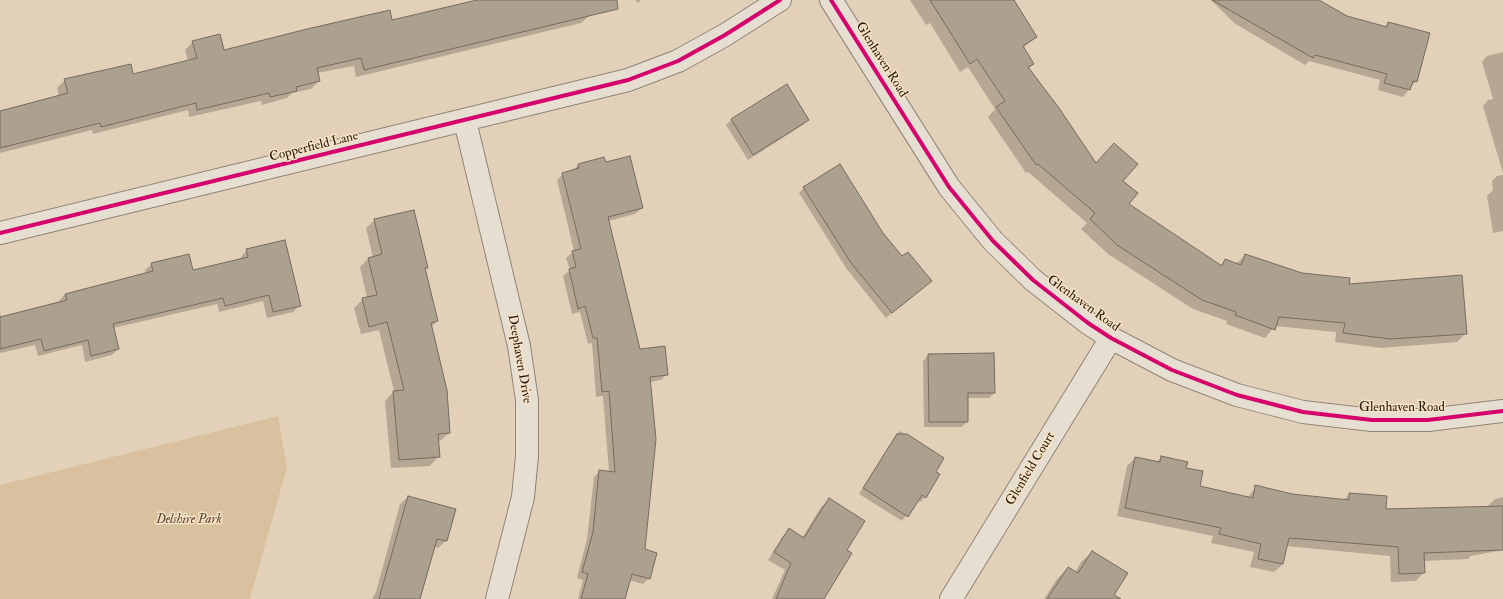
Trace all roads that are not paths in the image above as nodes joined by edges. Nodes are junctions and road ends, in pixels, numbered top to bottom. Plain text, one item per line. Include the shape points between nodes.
1 (780, 0) edge
2 (831, 0) edge
3 (465, 121) junction
4 (0, 233) edge
5 (1111, 338) junction
6 (1503, 411) edge
7 (497, 599) edge
8 (951, 599) edge

1 - 3 street, Copperfield Lane via 678,61 628,80
2 - 5 street, Glenhaven Road via 949,187 994,241 1033,280
3 - 4 street, Copperfield Lane
3 - 7 street, Deephaven Drive via 519,346 527,400 527,456 523,497
5 - 6 street, Glenhaven Road via 1172,370 1208,384 1303,412 1372,420 1428,420
5 - 8 street, Glenfield Court

